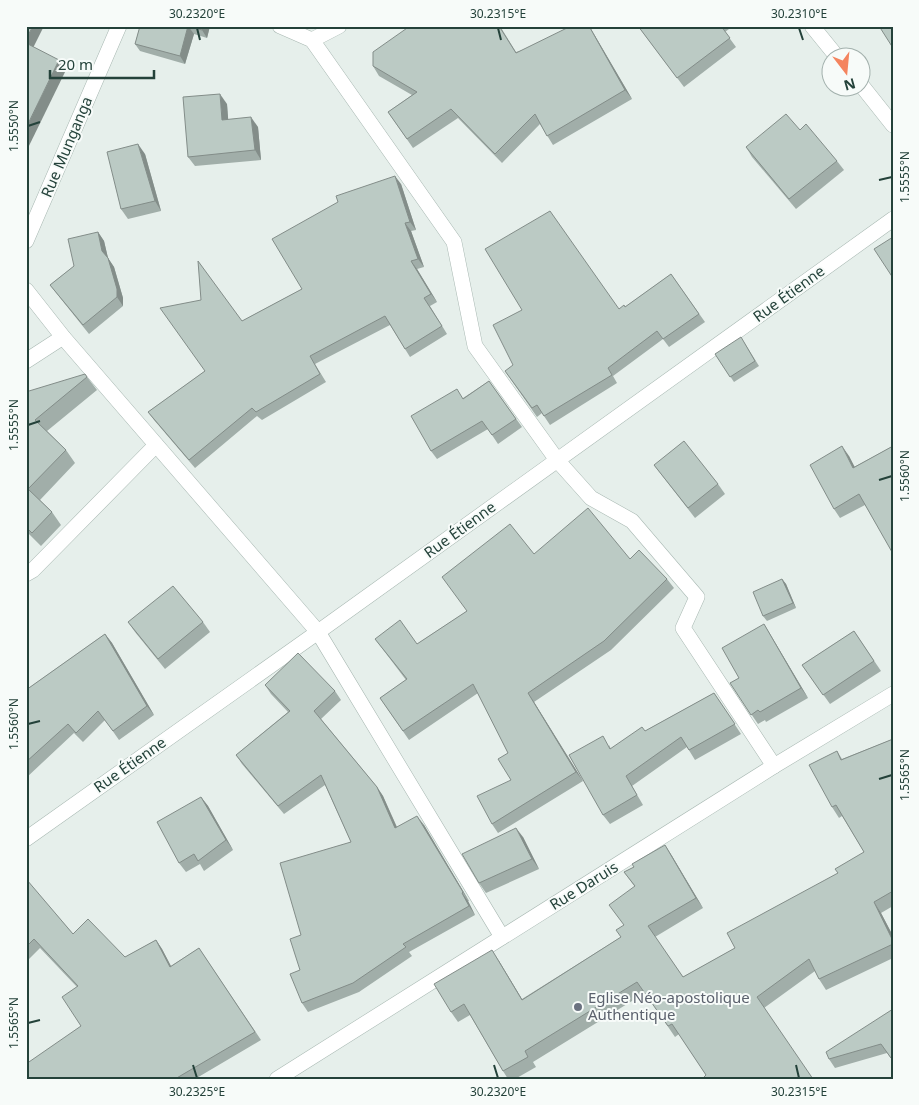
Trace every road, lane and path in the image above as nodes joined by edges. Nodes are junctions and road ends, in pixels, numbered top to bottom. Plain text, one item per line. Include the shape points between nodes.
1 (119, 26) edge
2 (280, 26) edge
3 (339, 26) edge
4 (812, 26) edge
5 (312, 40) junction
6 (830, 48) edge
7 (872, 96) edge
8 (890, 115) edge
9 (893, 219) edge
10 (26, 241) edge
11 (26, 290) edge
12 (63, 337) junction
13 (26, 360) edge
14 (156, 445) junction
15 (557, 460) junction
16 (26, 574) edge
17 (318, 632) junction
18 (893, 694) edge
19 (774, 766) junction
20 (26, 839) edge
21 (502, 937) junction
22 (277, 1079) edge

1 - 10 street, Rue Munganga
2 - 5 street
3 - 5 street
4 - 6 street
5 - 15 street via 454,242 475,346
7 - 8 street
9 - 15 street, Rue Étienne
11 - 12 street
12 - 13 street
12 - 14 street
14 - 16 street
14 - 17 street
15 - 17 street, Rue Étienne
15 - 19 street via 591,498 632,521 697,597 683,628
17 - 20 street, Rue Étienne
17 - 21 street
18 - 19 street, Rue Daruis
19 - 21 street, Rue Daruis
21 - 22 street, Rue Daruis

